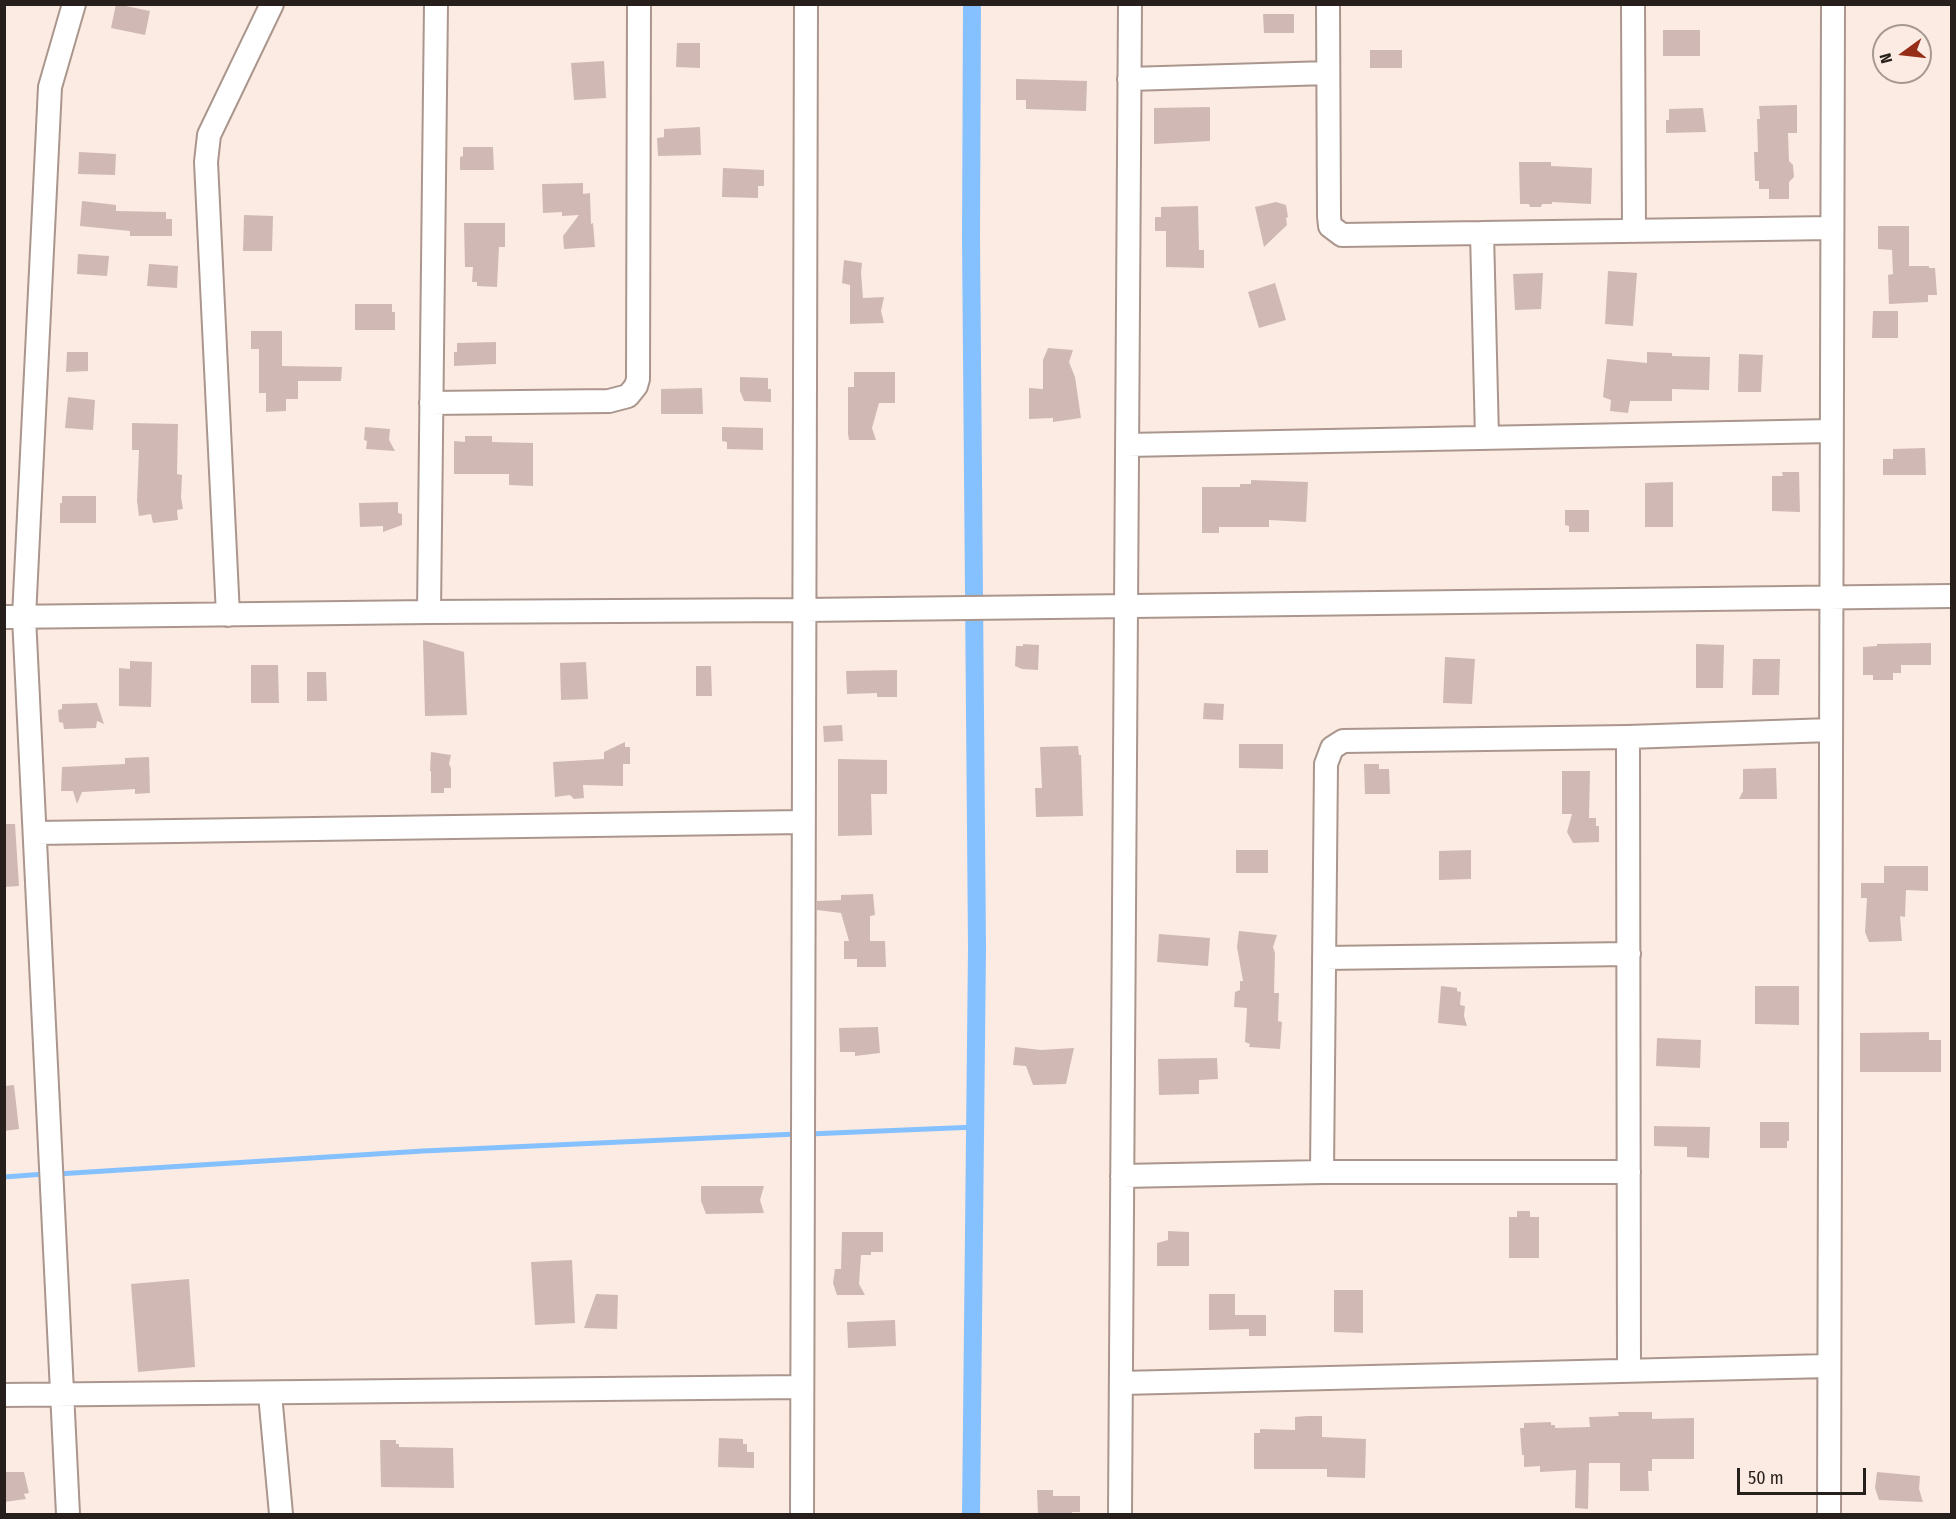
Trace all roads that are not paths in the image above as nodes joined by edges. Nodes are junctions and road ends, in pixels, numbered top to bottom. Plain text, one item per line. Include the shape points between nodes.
1 (74, 4) edge
2 (272, 4) edge
3 (436, 4) edge
4 (639, 4) edge
5 (806, 4) edge
6 (1130, 4) edge
7 (1328, 4) edge
8 (1633, 4) edge
9 (1833, 4) edge
10 (1328, 73) junction
11 (1130, 79) junction
12 (1832, 228) junction
13 (1634, 231) junction
14 (1482, 233) junction
15 (431, 403) junction
16 (1831, 431) junction
17 (1487, 438) junction
18 (1127, 445) junction
19 (1952, 596) edge
20 (1831, 598) junction
21 (1126, 605) junction
22 (804, 610) junction
23 (429, 612) junction
24 (228, 615) junction
25 (14, 617) edge
26 (1830, 730) junction
27 (1628, 737) junction
28 (803, 822) junction
29 (35, 833) junction
30 (1629, 954) junction
31 (1324, 958) junction
32 (1322, 1172) junction
33 (1629, 1172) junction
34 (1122, 1176) junction
35 (1828, 1366) junction
36 (1629, 1370) junction
37 (1120, 1383) junction
38 (801, 1388) junction
39 (270, 1394) junction
40 (4, 1395) edge
41 (62, 1395) junction
42 (68, 1515) edge
43 (280, 1515) edge
44 (802, 1515) edge
45 (1120, 1515) edge
46 (1829, 1515) edge

1 - 25 street via 50,87
2 - 24 street via 209,135 206,162
3 - 15 street
4 - 15 street via 636,386 628,396 609,401
5 - 22 street
6 - 11 street
7 - 10 street
8 - 13 street
9 - 12 street
10 - 11 street
10 - 14 street via 1330,226 1341,235
11 - 18 street
12 - 13 street
12 - 16 street
13 - 14 street
14 - 17 street
15 - 23 street
16 - 17 street
16 - 20 street
17 - 18 street
18 - 21 street
19 - 20 street
20 - 21 street
20 - 26 street
21 - 22 street
21 - 34 street
22 - 23 street
22 - 28 street
23 - 24 street
24 - 25 street
25 - 29 street
26 - 27 street
26 - 35 street
27 - 30 street
27 - 31 street via 1343,741 1332,748 1326,764
28 - 29 street
28 - 38 street
29 - 41 street
30 - 31 street
30 - 33 street
31 - 32 street
32 - 33 street
32 - 34 street
33 - 36 street
34 - 37 street
35 - 36 street
35 - 46 street
36 - 37 street
37 - 45 street
38 - 39 street
38 - 44 street
39 - 41 street
39 - 43 street
40 - 41 street
41 - 42 street

